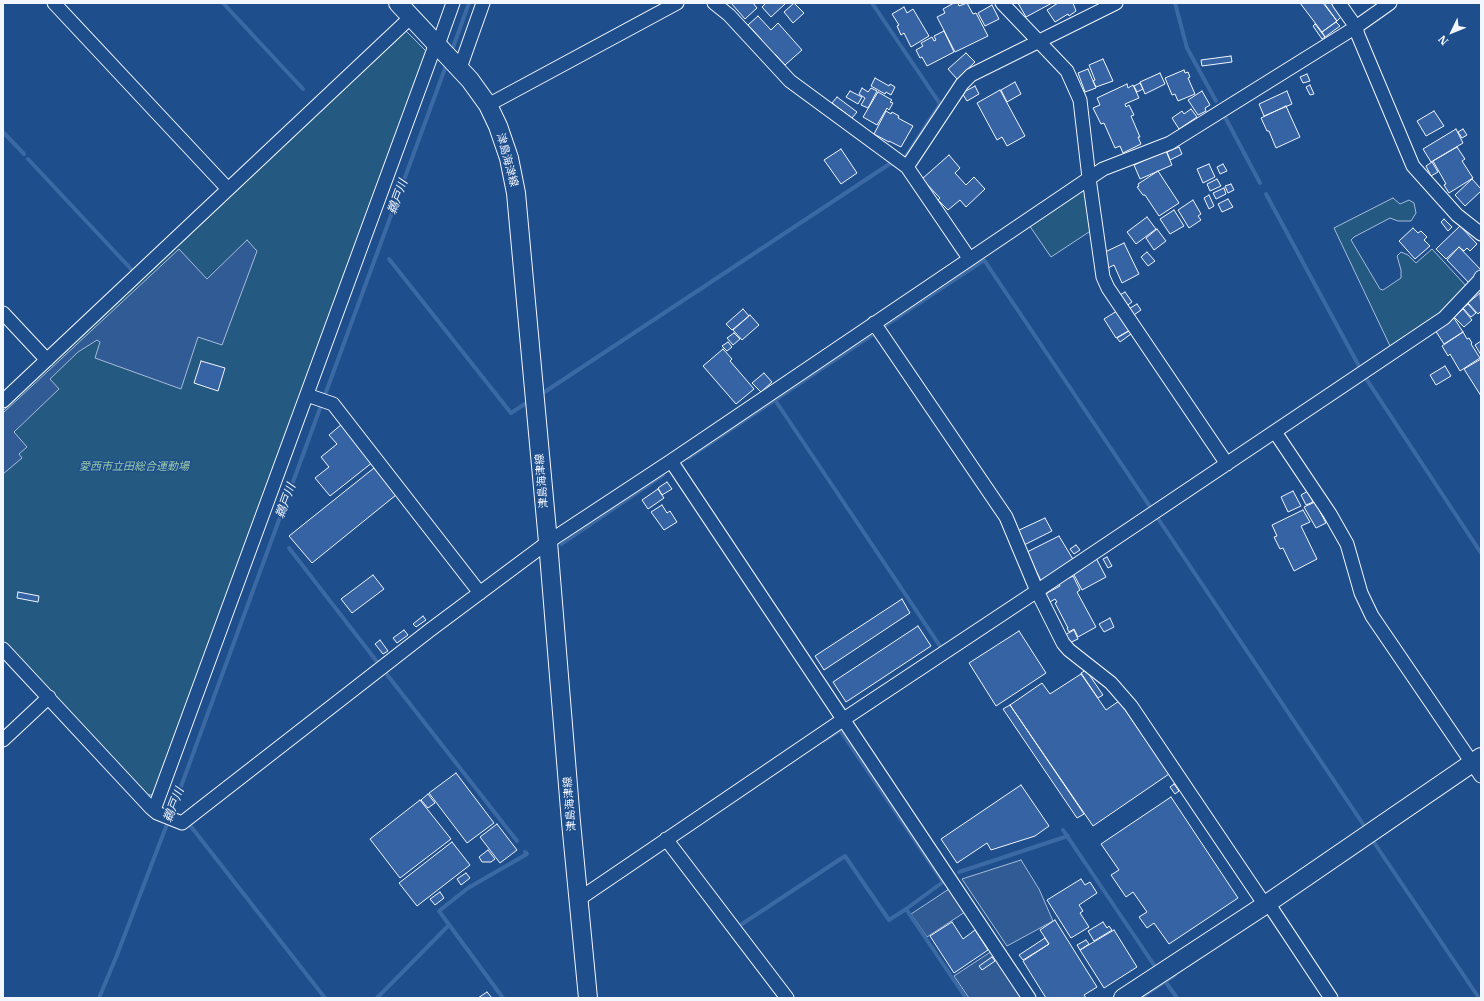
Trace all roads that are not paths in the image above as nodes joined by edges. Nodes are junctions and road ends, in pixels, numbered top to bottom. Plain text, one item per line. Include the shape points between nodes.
1 (54, 3) edge
2 (398, 3) edge
3 (453, 3) edge
4 (483, 3) edge
5 (677, 3) edge
6 (714, 3) edge
7 (1002, 3) edge
8 (1116, 3) edge
9 (1339, 3) edge
10 (1390, 3) edge
11 (411, 17) junction
12 (1356, 27) junction
13 (1038, 41) junction
14 (438, 46) junction
15 (459, 67) junction
16 (488, 105) junction
17 (907, 167) junction
18 (1088, 178) junction
19 (228, 189) junction
20 (1481, 234) edge
21 (969, 258) junction
22 (1480, 281) edge
23 (3, 313) edge
24 (874, 323) junction
25 (47, 360) junction
26 (309, 396) junction
27 (3, 401) edge
28 (1275, 432) junction
29 (671, 461) junction
30 (1227, 464) junction
31 (548, 542) junction
32 (1037, 591) junction
33 (480, 593) junction
34 (3, 649) edge
35 (48, 697) junction
36 (844, 719) junction
37 (3, 740) edge
38 (1478, 765) edge
39 (156, 811) junction
40 (666, 839) junction
41 (579, 899) junction
42 (1266, 904) junction
43 (588, 998) edge
44 (787, 998) edge
45 (1029, 998) edge
46 (1123, 998) edge
47 (1331, 998) edge

1 - 19 street
2 - 11 main road, 津島海津線
3 - 14 street
4 - 15 street
5 - 16 street
6 - 17 street via 790,81
7 - 13 street
8 - 13 street
9 - 12 street
10 - 12 street
11 - 14 main road, 津島海津線
11 - 19 street
12 - 18 street via 1170,143 1102,169
12 - 20 street via 1413,166 1457,215
13 - 17 street via 970,75
13 - 18 street via 1067,71 1080,100
14 - 15 main road, 津島海津線
14 - 26 street
15 - 16 main road, 津島海津線
16 - 31 main road, 津島海津線 via 509,158 516,193
17 - 21 street
18 - 21 street
18 - 30 street via 1103,277 1108,288
19 - 25 street
21 - 24 street
22 - 28 street via 1444,318
23 - 25 street
24 - 29 street
24 - 32 street via 1006,517
25 - 27 street
26 - 33 street via 333,404
26 - 39 street
28 - 30 street
28 - 38 street via 1347,544 1361,593 1372,616
29 - 31 street
29 - 36 street
30 - 32 street
31 - 33 street
31 - 41 main road, 津島海津線
32 - 36 street
32 - 42 street via 1063,643 1111,683 1131,706
33 - 39 street via 182,823
34 - 35 street
35 - 37 street
35 - 39 street
36 - 40 street
36 - 45 street
38 - 42 main road
40 - 41 street
40 - 44 street
41 - 43 main road, 津島海津線
42 - 46 main road
42 - 47 street

